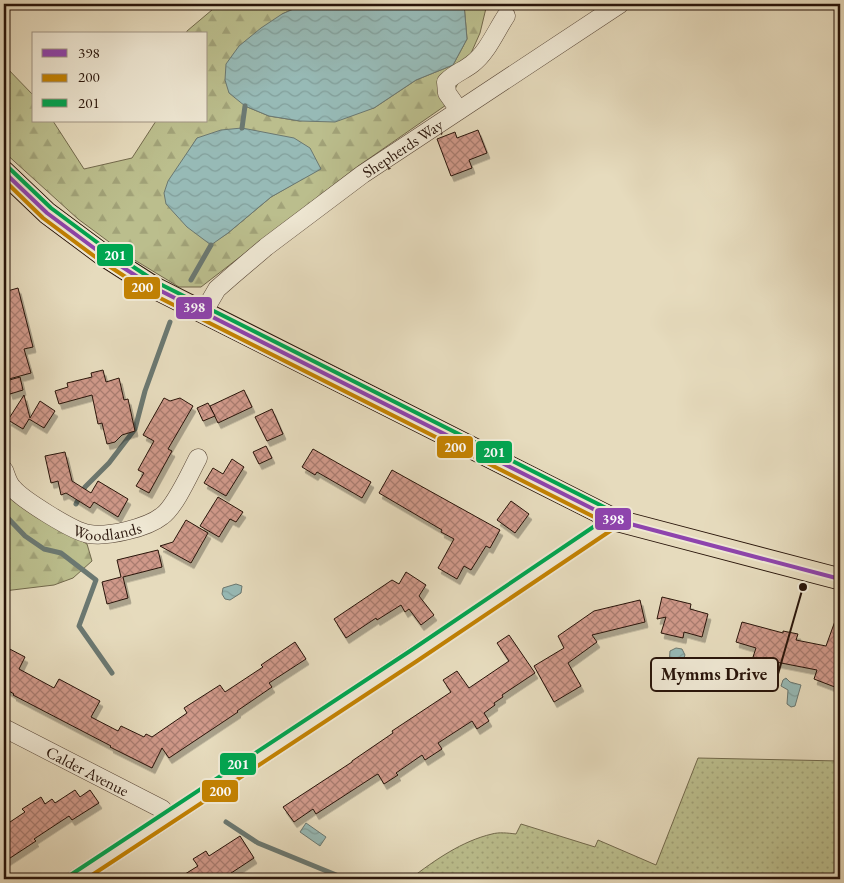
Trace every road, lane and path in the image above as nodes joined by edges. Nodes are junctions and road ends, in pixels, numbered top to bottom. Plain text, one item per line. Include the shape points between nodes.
1 (620, 4) edge
2 (506, 16) dead end
3 (460, 110) junction
4 (4, 172) edge
5 (203, 313) junction
6 (198, 458) dead end
7 (4, 470) edge
8 (615, 520) junction
9 (840, 580) edge
10 (4, 728) edge
11 (169, 817) junction
12 (75, 879) edge

1 - 3 street, Shepherds Way
2 - 3 street via 472,64 446,82 447,93
3 - 5 street, Shepherds Way via 363,174 266,248 217,289
4 - 5 main road via 47,213 102,254 155,288
5 - 8 main road
6 - 7 street, Woodlands via 164,516 149,524 108,534 78,531 28,501 11,487
8 - 9 main road
8 - 11 street via 431,646
10 - 11 street, Calder Avenue via 162,809
11 - 12 street

